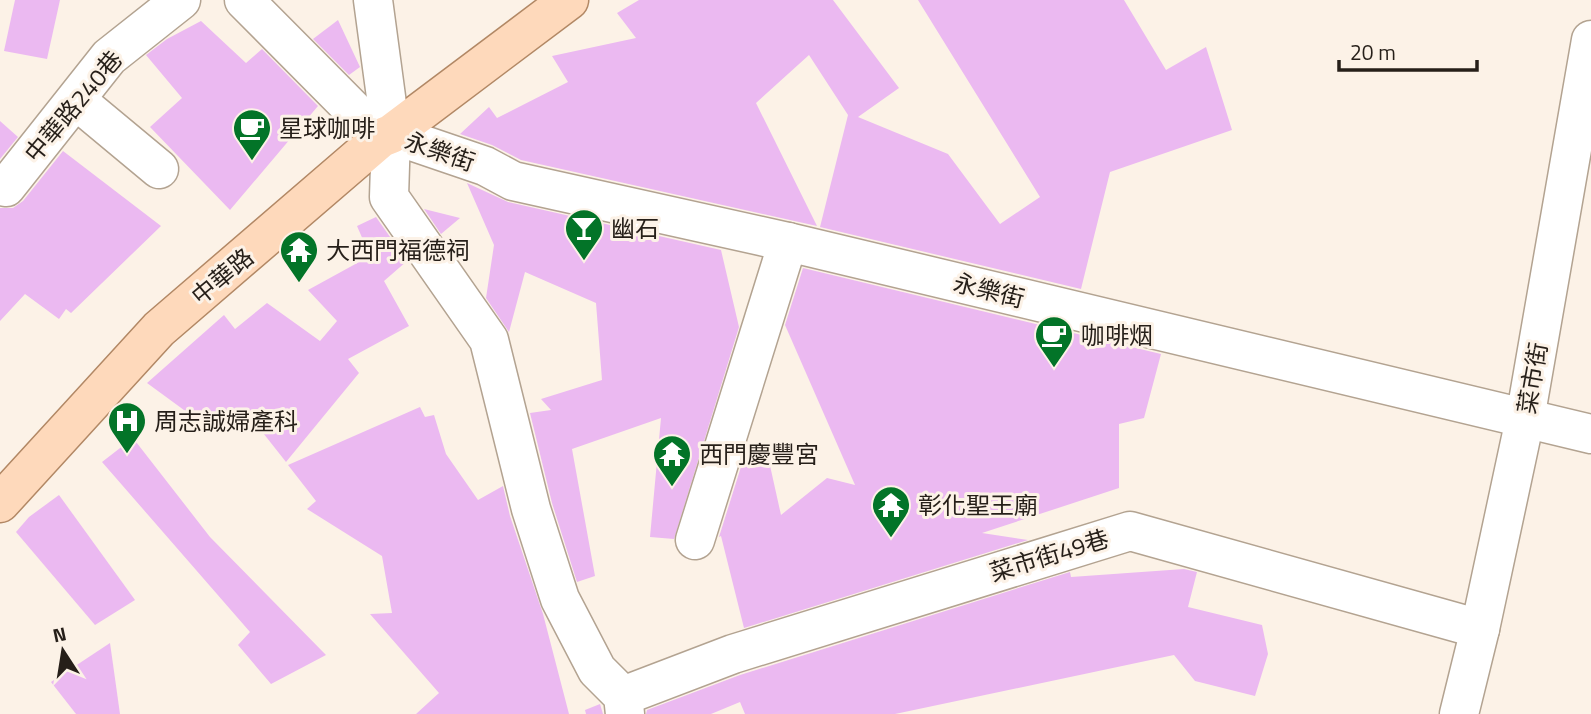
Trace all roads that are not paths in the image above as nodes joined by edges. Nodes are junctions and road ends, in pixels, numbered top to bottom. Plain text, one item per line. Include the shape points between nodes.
1 (181, 0) edge
2 (244, 0) edge
3 (373, 0) edge
4 (569, 0) edge
5 (1591, 40) edge
6 (76, 100) junction
7 (386, 136) junction
8 (159, 169) dead end
9 (0, 186) edge
10 (788, 242) junction
11 (1525, 419) junction
12 (1591, 434) edge
13 (0, 503) edge
14 (695, 540) dead end
15 (1480, 629) junction
16 (624, 705) edge
17 (1459, 714) edge

1 - 6 street, 中華路240巷 via 109,57
2 - 7 street
3 - 7 street
4 - 7 main road, 中華路
5 - 11 street, 菜市街
6 - 8 street
6 - 9 street, 中華路240巷 via 6,187
7 - 10 street, 永樂街 via 485,166 513,181
7 - 13 main road, 中華路 via 159,329
7 - 16 street via 390,197 489,340 531,509 560,599 597,670
10 - 11 street, 永樂街
10 - 14 street
11 - 12 street, 永樂街
11 - 15 street, 菜市街
15 - 16 street, 菜市街49巷 via 1130,531 733,654
15 - 17 street, 菜市街

